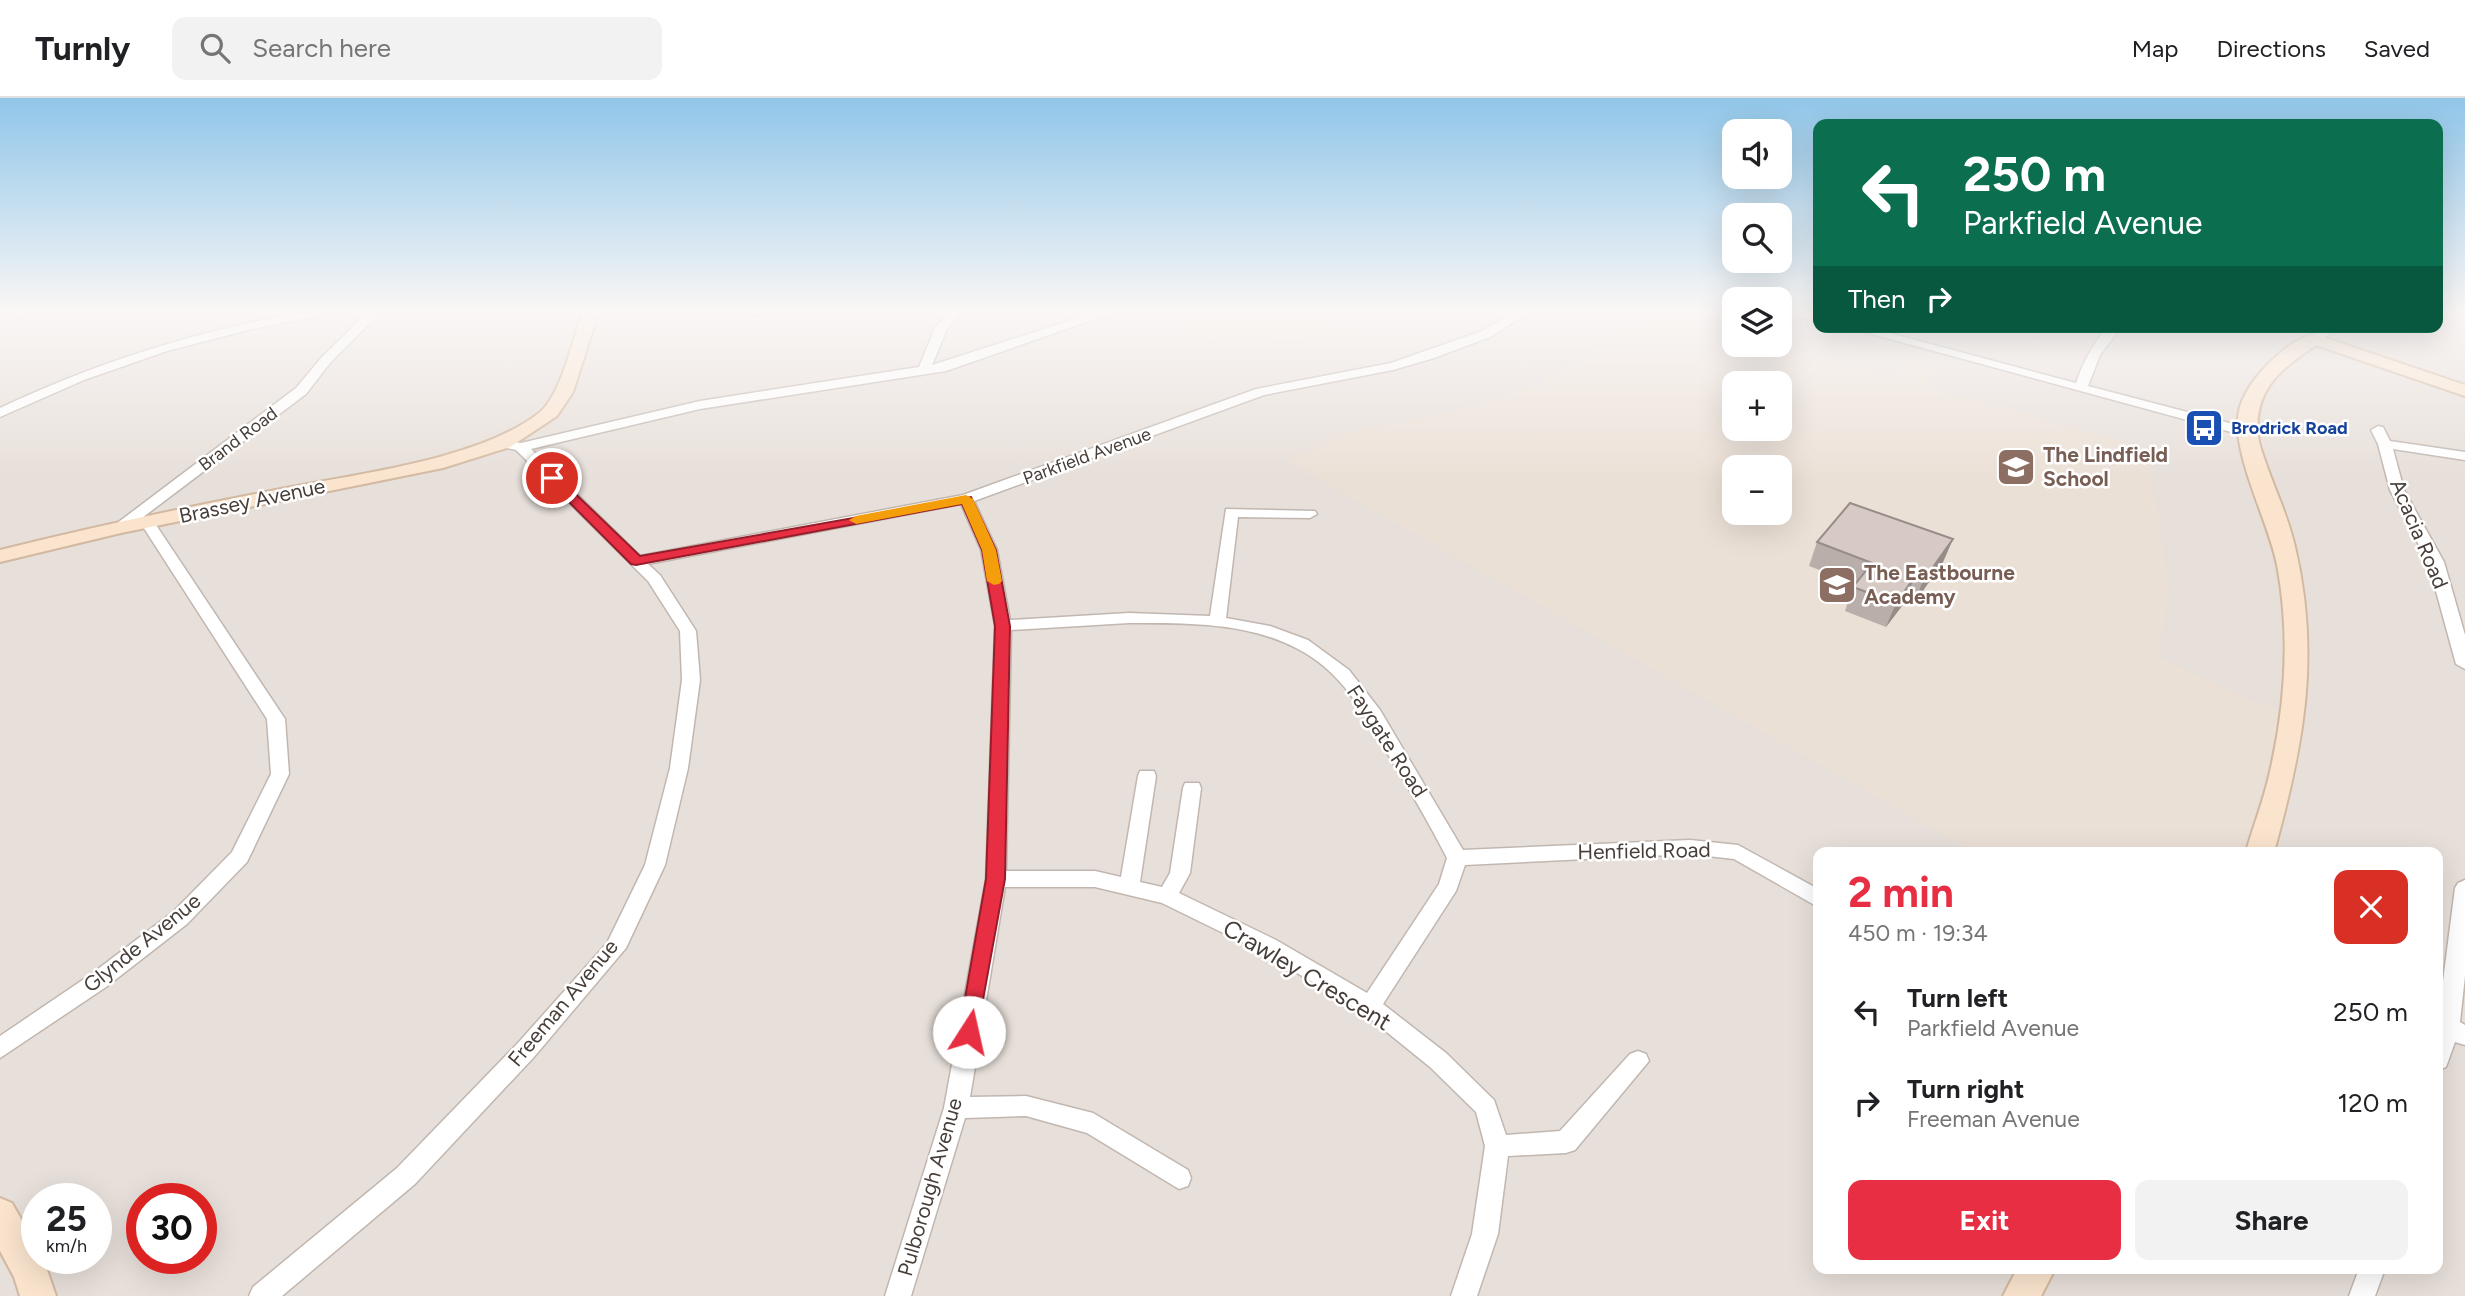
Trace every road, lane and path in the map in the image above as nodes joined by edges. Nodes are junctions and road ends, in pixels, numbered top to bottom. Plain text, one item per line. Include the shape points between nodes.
1 (108, 367) edge
2 (320, 367) edge
3 (572, 367) edge
4 (925, 367) edge
5 (946, 367) edge
6 (1388, 367) edge
7 (2004, 367) edge
8 (2087, 367) edge
9 (2276, 367) edge
10 (2395, 367) edge
11 (924, 370) junction
12 (2081, 387) junction
13 (2465, 391) edge
14 (0, 413) edge
15 (2247, 432) junction
16 (512, 445) junction
17 (2465, 456) edge
18 (966, 499) junction
19 (1310, 514) dead end
20 (147, 522) junction
21 (121, 527) junction
22 (0, 556) edge
23 (636, 561) junction
24 (1217, 622) junction
25 (1003, 626) junction
26 (2465, 664) edge
27 (1147, 776) dead end
28 (1192, 788) dead end
29 (2261, 847) edge
30 (1457, 858) junction
31 (996, 879) junction
32 (2465, 888) edge
33 (1129, 889) junction
34 (1167, 896) junction
35 (1813, 897) edge
36 (1370, 1006) junction
37 (2456, 1032) edge
38 (0, 1048) edge
39 (2443, 1052) edge
40 (1638, 1062) dead end
41 (956, 1108) junction
42 (1497, 1146) junction
43 (1179, 1178) dead end
44 (0, 1215) edge
45 (2034, 1274) edge
46 (2370, 1274) edge
47 (38, 1296) edge
48 (262, 1296) edge
49 (898, 1296) edge
50 (1464, 1296) edge
51 (2021, 1296) edge
52 (2362, 1296) edge

1 - 14 street
2 - 21 street, Brand Road via 301,391
3 - 16 street, Brassey Avenue via 564,392 548,416
4 - 11 street
5 - 11 street
6 - 18 street, Parkfield Avenue via 1261,392
7 - 12 street
8 - 12 street
9 - 15 street via 2260,384 2248,411
10 - 13 street
11 - 16 street via 700,405
12 - 15 street
15 - 29 street via 2284,544 2296,632 2292,722
16 - 20 street, Brassey Avenue
16 - 23 street, Freeman Avenue
17 - 26 street, Acacia Road via 2381,437 2398,490 2436,562
18 - 23 street, Parkfield Avenue
18 - 25 street, Pulborough Avenue via 989,550
19 - 24 street via 1231,512
20 - 21 street, Brassey Avenue
20 - 38 street, Glynde Avenue via 276,719 280,774 240,857 180,918 99,981
21 - 22 street, Brassey Avenue
23 - 48 street, Freeman Avenue via 654,578 688,631 691,680 679,768 654,864 615,948 406,1176
24 - 25 street, Faygate Road via 1132,616
24 - 30 street, Faygate Road via 1267,631 1308,647 1334,664 1362,695
25 - 31 street, Pulborough Avenue
27 - 33 street
28 - 34 street via 1180,873
30 - 35 street, Henfield Road via 1690,847 1726,850 1738,852
30 - 36 street via 1449,886
31 - 33 street, Crawley Crescent via 1095,879
31 - 41 street, Pulborough Avenue
32 - 37 street
33 - 34 street, Crawley Crescent
34 - 36 street, Crawley Crescent via 1269,946
36 - 42 street, Crawley Crescent via 1438,1060 1486,1107
37 - 39 street
40 - 42 street via 1566,1142
41 - 43 street via 1026,1106 1093,1124
41 - 49 street, Pulborough Avenue
42 - 50 street, Crawley Crescent via 1485,1234
44 - 47 street
45 - 51 street
46 - 52 street

